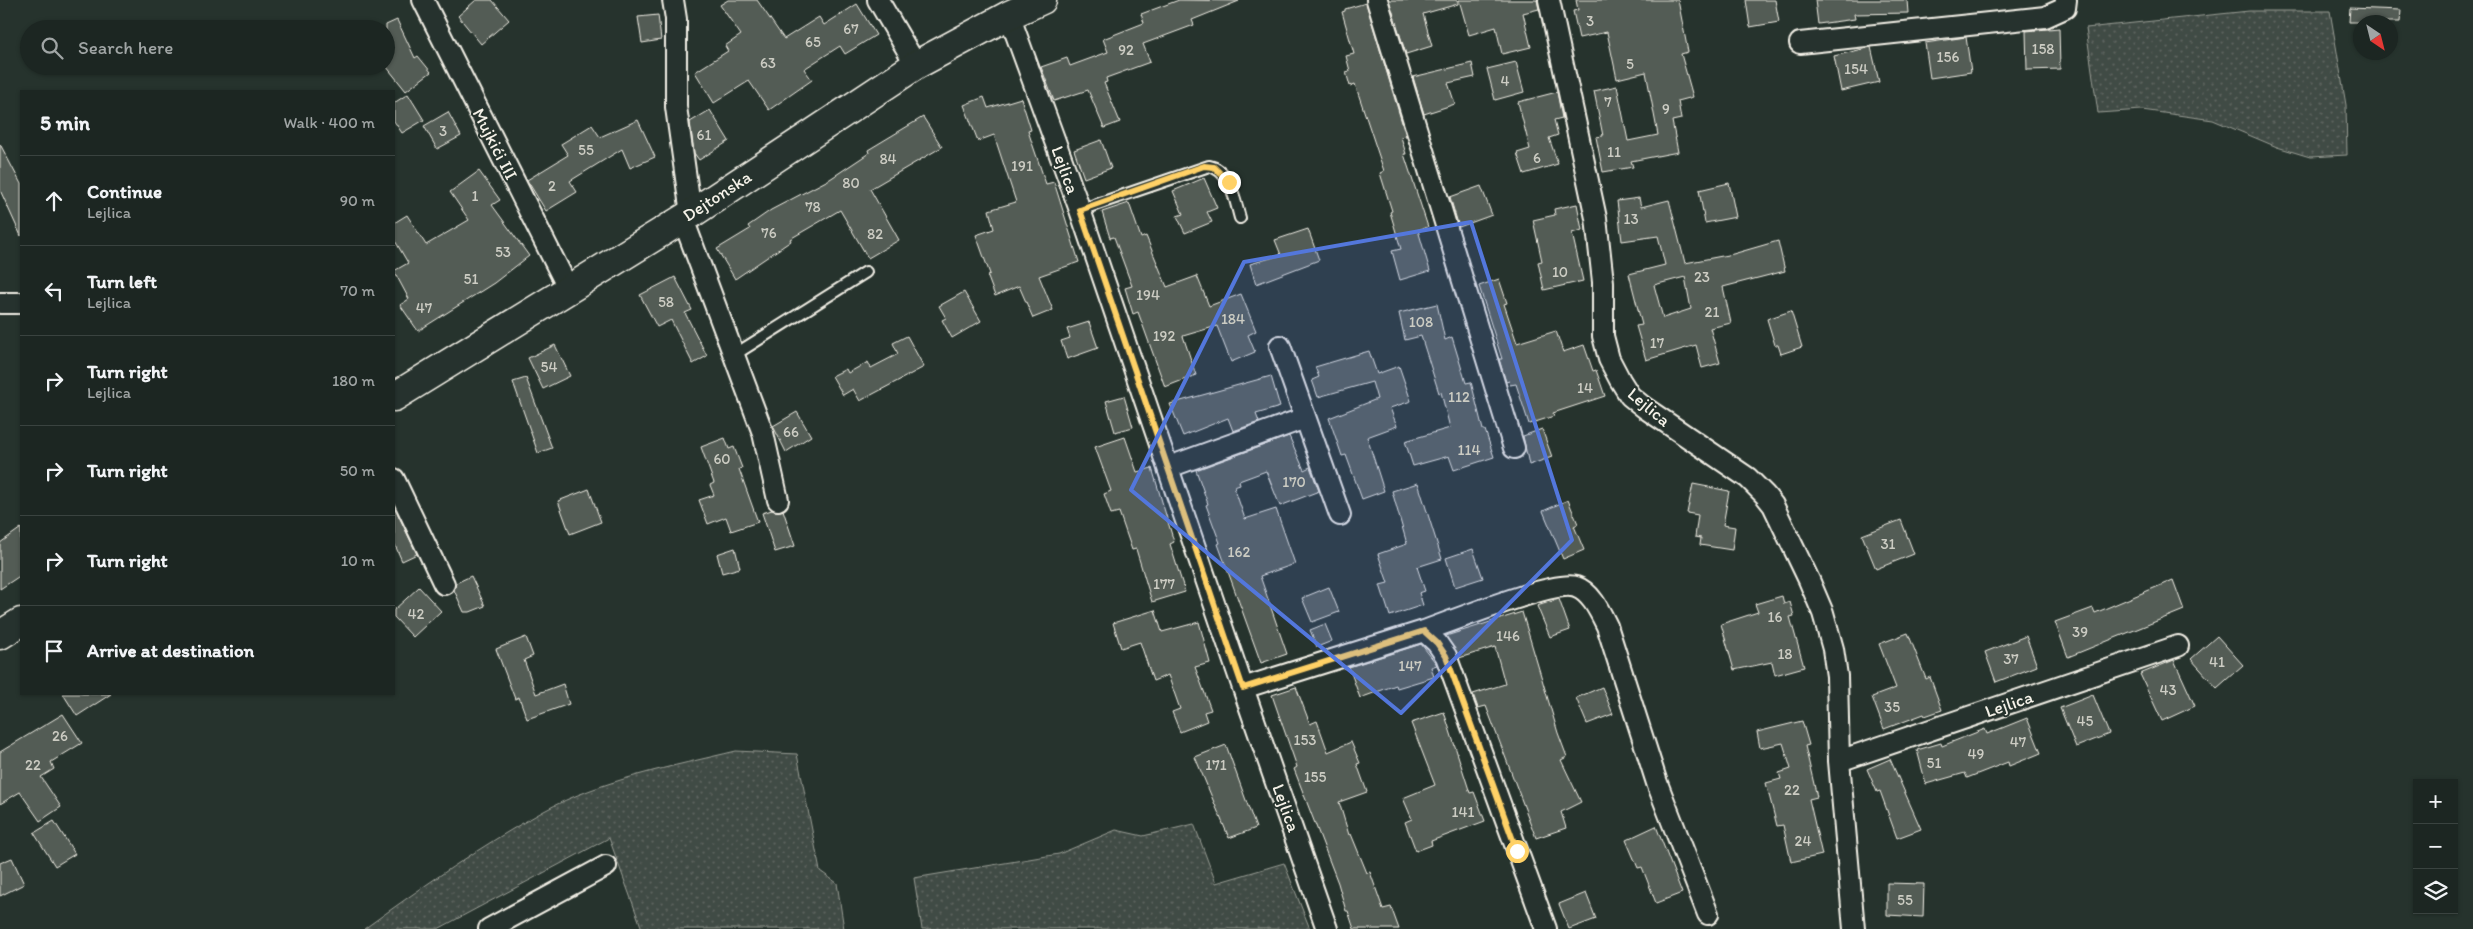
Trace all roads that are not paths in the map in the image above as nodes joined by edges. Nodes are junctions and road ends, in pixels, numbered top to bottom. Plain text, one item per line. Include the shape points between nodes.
1 (423, 0) edge
2 (673, 0) edge
3 (878, 0) edge
4 (1042, 0) edge
5 (1377, 0) edge
6 (1549, 0) edge
7 (2066, 0) edge
8 (1009, 15) junction
9 (1800, 43) dead end
10 (916, 65) junction
11 (1080, 210) junction
12 (687, 217) junction
13 (1240, 218) dead end
14 (866, 272) dead end
15 (568, 288) junction
16 (20, 302) edge
17 (0, 303) edge
18 (1280, 346) dead end
19 (734, 355) junction
20 (395, 395) edge
21 (1305, 418) junction
22 (1514, 448) dead end
23 (1169, 467) junction
24 (395, 482) edge
25 (778, 500) dead end
26 (1340, 515) dead end
27 (444, 584) dead end
28 (20, 623) edge
29 (1424, 631) junction
30 (0, 635) edge
31 (2178, 646) dead end
32 (1243, 688) junction
33 (1839, 761) junction
34 (606, 866) dead end
35 (1708, 914) dead end
36 (489, 929) edge
37 (1327, 929) edge
38 (1546, 929) edge
39 (1854, 929) edge

1 - 15 street, Mujkići III
2 - 12 street via 676,107
3 - 10 street
4 - 8 main road, Dejtonska
5 - 22 street
6 - 33 street, Lejlica via 1596,218 1603,282 1603,336 1609,359 1630,396 1748,478 1773,506 1809,580 1833,650 1837,676
7 - 9 street via 2065,8 2045,17
8 - 10 main road, Dejtonska
8 - 11 street, Lejlica
10 - 12 main road, Dejtonska
11 - 13 lane via 1209,166 1220,171 1229,182
11 - 23 street, Lejlica
12 - 15 main road, Dejtonska
12 - 19 street
14 - 19 lane
15 - 20 main road, Dejtonska
16 - 17 street
18 - 21 street
19 - 25 street via 764,433
21 - 23 street
21 - 26 street
23 - 32 street, Lejlica
24 - 27 street
28 - 30 main road
29 - 32 street
29 - 35 street via 1532,593 1564,586 1575,586 1584,592 1607,626 1657,783
29 - 38 street via 1446,656
31 - 33 street, Lejlica
32 - 37 street, Lejlica
33 - 39 street, Lejlica
34 - 36 street

